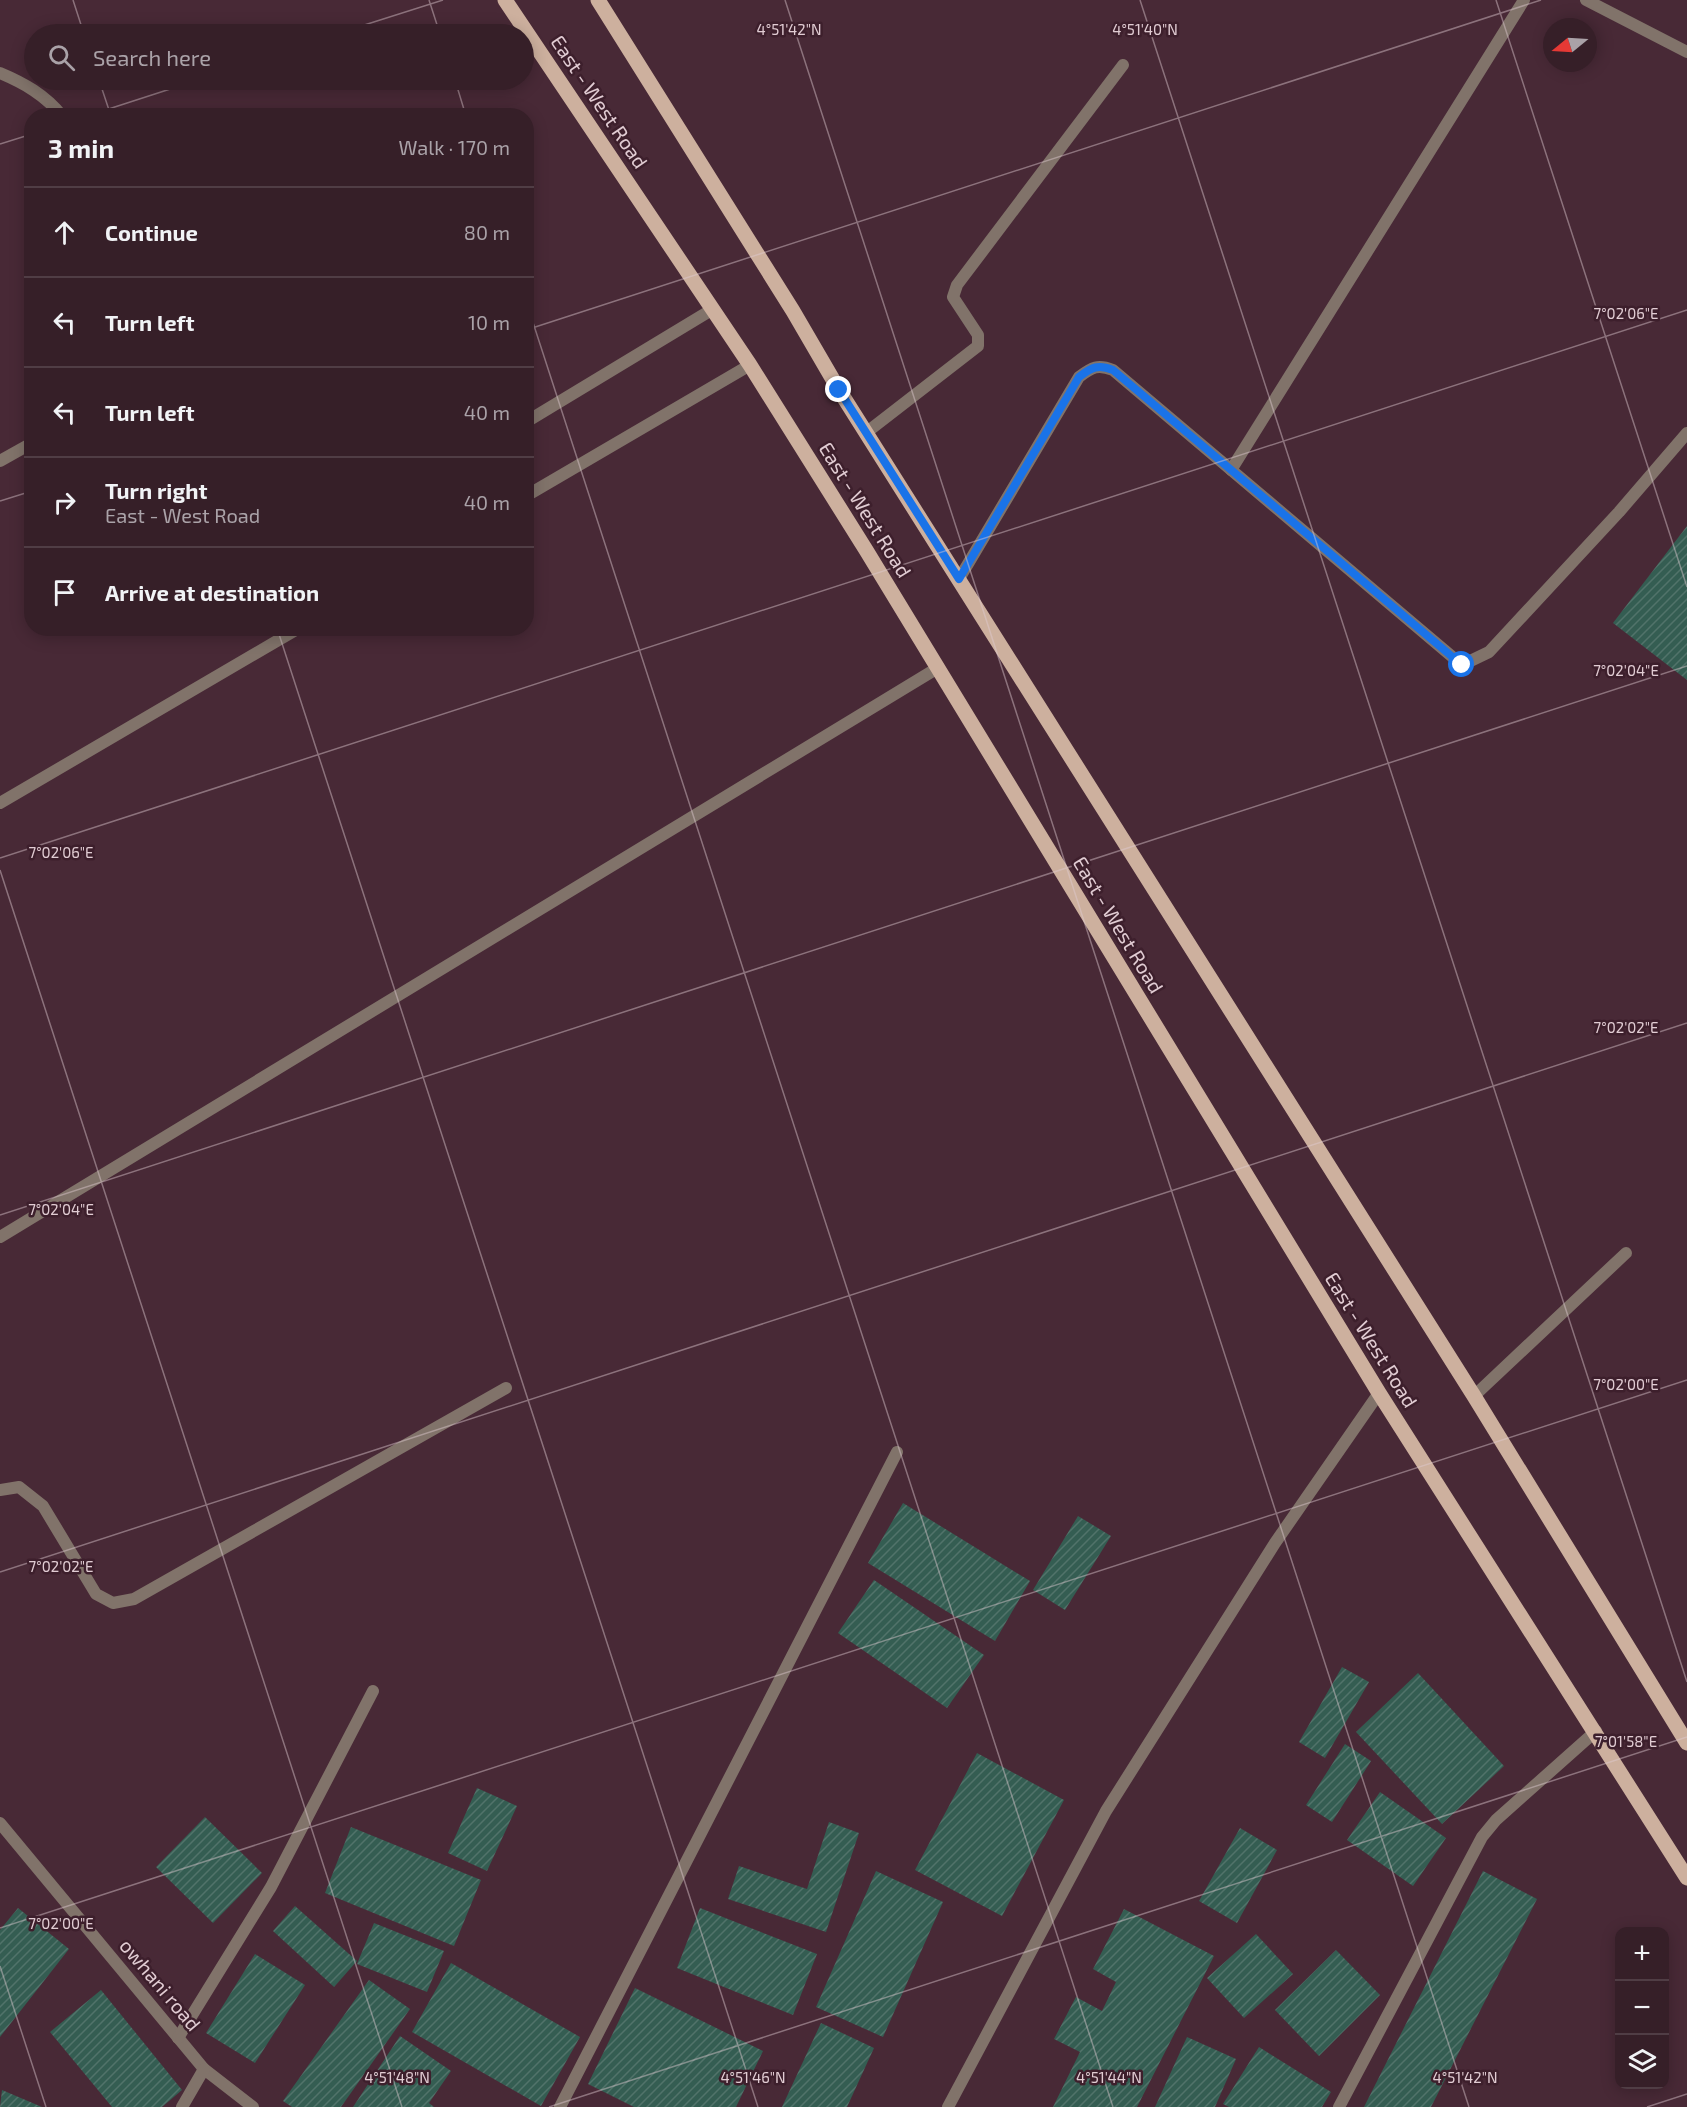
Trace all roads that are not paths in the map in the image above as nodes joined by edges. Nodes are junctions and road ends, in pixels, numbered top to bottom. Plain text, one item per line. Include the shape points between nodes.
1 (505, 0) edge
2 (598, 0) edge
3 (1524, 0) edge
4 (1586, 0) edge
5 (521, 24) edge
6 (534, 43) edge
7 (1687, 52) edge
8 (1123, 65) dead end
9 (0, 73) edge
10 (24, 84) edge
11 (33, 90) edge
12 (56, 108) edge
13 (713, 309) junction
14 (750, 365) junction
15 (534, 417) edge
16 (867, 432) junction
17 (1687, 433) edge
18 (24, 448) edge
19 (0, 461) edge
20 (1231, 470) junction
21 (534, 491) edge
22 (959, 579) junction
23 (286, 636) edge
24 (936, 669) junction
25 (0, 803) edge
26 (0, 1238) edge
27 (1626, 1253) dead end
28 (506, 1388) dead end
29 (1378, 1393) junction
30 (1474, 1396) junction
31 (897, 1452) dead end
32 (0, 1490) edge
33 (373, 1691) dead end
34 (1596, 1731) junction
35 (1687, 1743) edge
36 (0, 1822) edge
37 (1687, 1878) edge
38 (178, 2038) junction
39 (204, 2069) junction
40 (182, 2107) edge
41 (252, 2107) edge
42 (560, 2107) edge
43 (948, 2107) edge
44 (1339, 2107) edge

1 - 5 main road, East - West Road
2 - 16 main road
3 - 20 street
4 - 7 street
6 - 13 main road, East - West Road
8 - 16 street via 957,285 953,297 978,335 978,346
9 - 10 street
11 - 12 street
13 - 14 main road, East - West Road
13 - 15 street
14 - 21 street
14 - 24 main road, East - West Road
16 - 22 main road
17 - 20 street via 1489,651 1462,665
18 - 19 street
20 - 22 street via 1113,370 1092,367 1079,377
22 - 30 main road
23 - 25 street
24 - 26 street
24 - 29 main road, East - West Road
27 - 30 street
28 - 32 street via 135,1599 113,1603 96,1594 43,1506 19,1487
29 - 34 main road, East - West Road
29 - 43 street via 1275,1543 1106,1812
30 - 35 main road
31 - 42 street
33 - 38 street via 271,1887
34 - 37 main road, East - West Road
34 - 44 street via 1482,1837
36 - 38 street, owhani road
38 - 39 street, owhani road
39 - 40 street
39 - 41 street, owhani road

